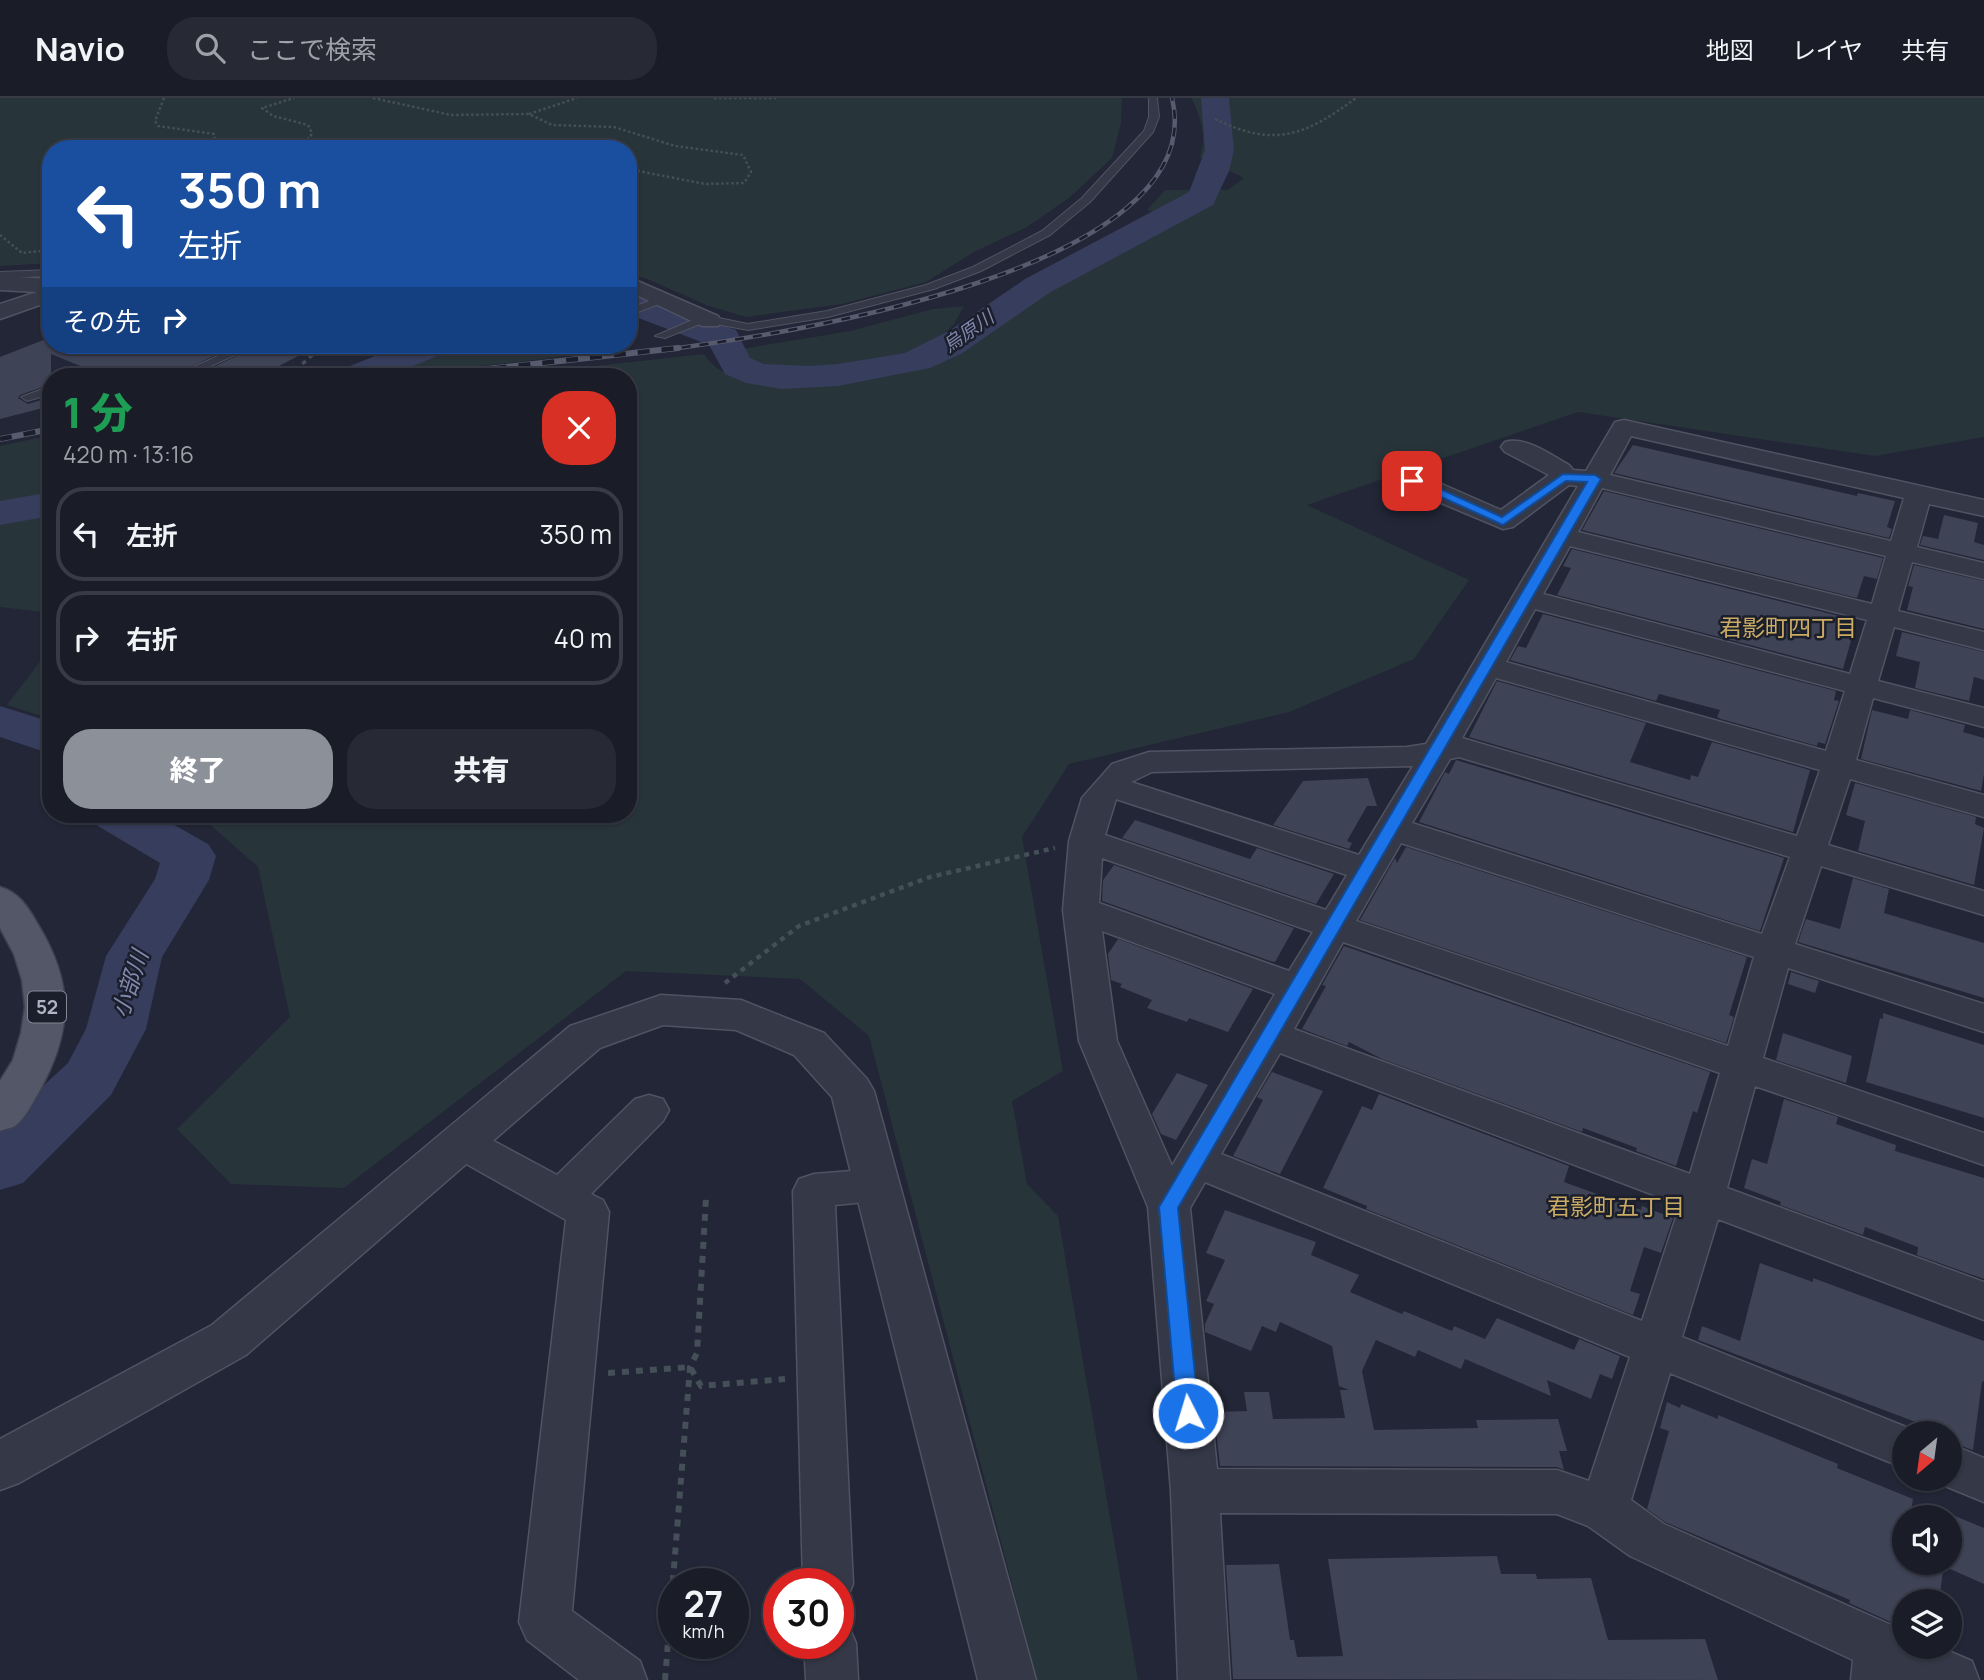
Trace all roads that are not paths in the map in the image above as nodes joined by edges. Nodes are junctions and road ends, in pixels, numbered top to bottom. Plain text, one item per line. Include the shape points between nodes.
1 (1153, 98) edge
2 (42, 274) edge
3 (0, 275) edge
4 (0, 283) edge
5 (42, 285) edge
6 (637, 287) edge
7 (42, 297) edge
8 (661, 299) junction
9 (637, 309) edge
10 (0, 312) edge
11 (703, 320) junction
12 (665, 334) dead end
13 (230, 354) edge
14 (198, 368) edge
15 (42, 393) edge
16 (27, 397) dead end
17 (1514, 447) dead end
18 (1563, 477) junction
19 (1595, 479) junction
20 (1412, 481) dead end
21 (1919, 494) junction
22 (1984, 508) edge
23 (1563, 536) junction
24 (1901, 551) junction
25 (1984, 571) edge
26 (1527, 598) junction
27 (1882, 615) junction
28 (1984, 641) edge
29 (1488, 666) junction
30 (1861, 686) junction
31 (1984, 718) edge
32 (1436, 751) junction
33 (1838, 766) junction
34 (1110, 786) junction
35 (1984, 806) edge
36 (1391, 828) junction
37 (1086, 841) junction
38 (1809, 851) junction
39 (1367, 870) junction
40 (0, 900) edge
41 (1984, 903) edge
42 (1081, 909) junction
43 (1334, 927) junction
44 (1774, 952) junction
45 (1298, 988) junction
46 (1984, 1018) edge
47 (1271, 1035) junction
48 (1741, 1067) junction
49 (649, 1110) dead end
50 (0, 1114) edge
51 (461, 1142) junction
52 (1984, 1149) edge
53 (1196, 1161) junction
54 (876, 1185) junction
55 (1704, 1197) junction
56 (561, 1198) junction
57 (1169, 1207) junction
58 (1984, 1301) edge
59 (1656, 1347) junction
60 (1892, 1442) edge
61 (0, 1466) edge
62 (1962, 1471) edge
63 (1984, 1480) edge
64 (1195, 1491) junction
65 (1604, 1509) junction
66 (827, 1568) edge
67 (831, 1659) edge
68 (1878, 1663) edge
69 (621, 1680) edge
70 (832, 1680) edge
71 (1007, 1680) edge
72 (1204, 1680) edge
73 (1953, 1680) edge

1 - 11 lane via 1154,117 1148,132 1086,200 1046,233 989,263 930,287 828,314 748,327
2 - 3 lane
4 - 5 street
6 - 8 street
7 - 10 street
8 - 9 lane
8 - 11 street
11 - 12 lane
13 - 14 lane
15 - 16 lane
17 - 18 street via 1560,470
18 - 19 street
18 - 20 street via 1503,522
19 - 21 street via 1624,427
19 - 23 street
19 - 24 street
21 - 22 street
21 - 24 street
23 - 26 street
23 - 27 street
24 - 25 street
24 - 27 street
26 - 29 street
26 - 30 street
27 - 28 street
27 - 30 street
29 - 32 street
29 - 33 street
30 - 31 street
30 - 33 street
32 - 34 street via 1408,757 1149,762 1124,771
32 - 36 street
32 - 38 street via 1460,747
33 - 35 street
33 - 38 street
34 - 37 street via 1099,798
34 - 39 street
36 - 39 street
36 - 44 street
37 - 42 street
37 - 43 street
38 - 41 street
38 - 44 street
39 - 43 street
40 - 50 main road, 52 via 37,955 44,976 47,1016 28,1072
42 - 45 street
42 - 57 street via 1098,1041
43 - 45 street
43 - 48 street
44 - 46 street
44 - 48 street
45 - 47 street
47 - 53 street
47 - 55 street
48 - 52 street
48 - 55 street
49 - 56 street
51 - 54 street via 585,1037 661,1010 741,1015 809,1044 852,1091
51 - 56 street
51 - 61 street via 229,1340
53 - 57 street
53 - 59 street
54 - 66 street via 814,1191
54 - 71 street
55 - 58 street
55 - 59 street
56 - 69 street via 588,1212 545,1622
57 - 64 street
59 - 60 street
59 - 65 street
62 - 63 street
64 - 65 street via 1557,1492
64 - 72 street
65 - 68 street via 1647,1540
67 - 70 street
68 - 73 street

